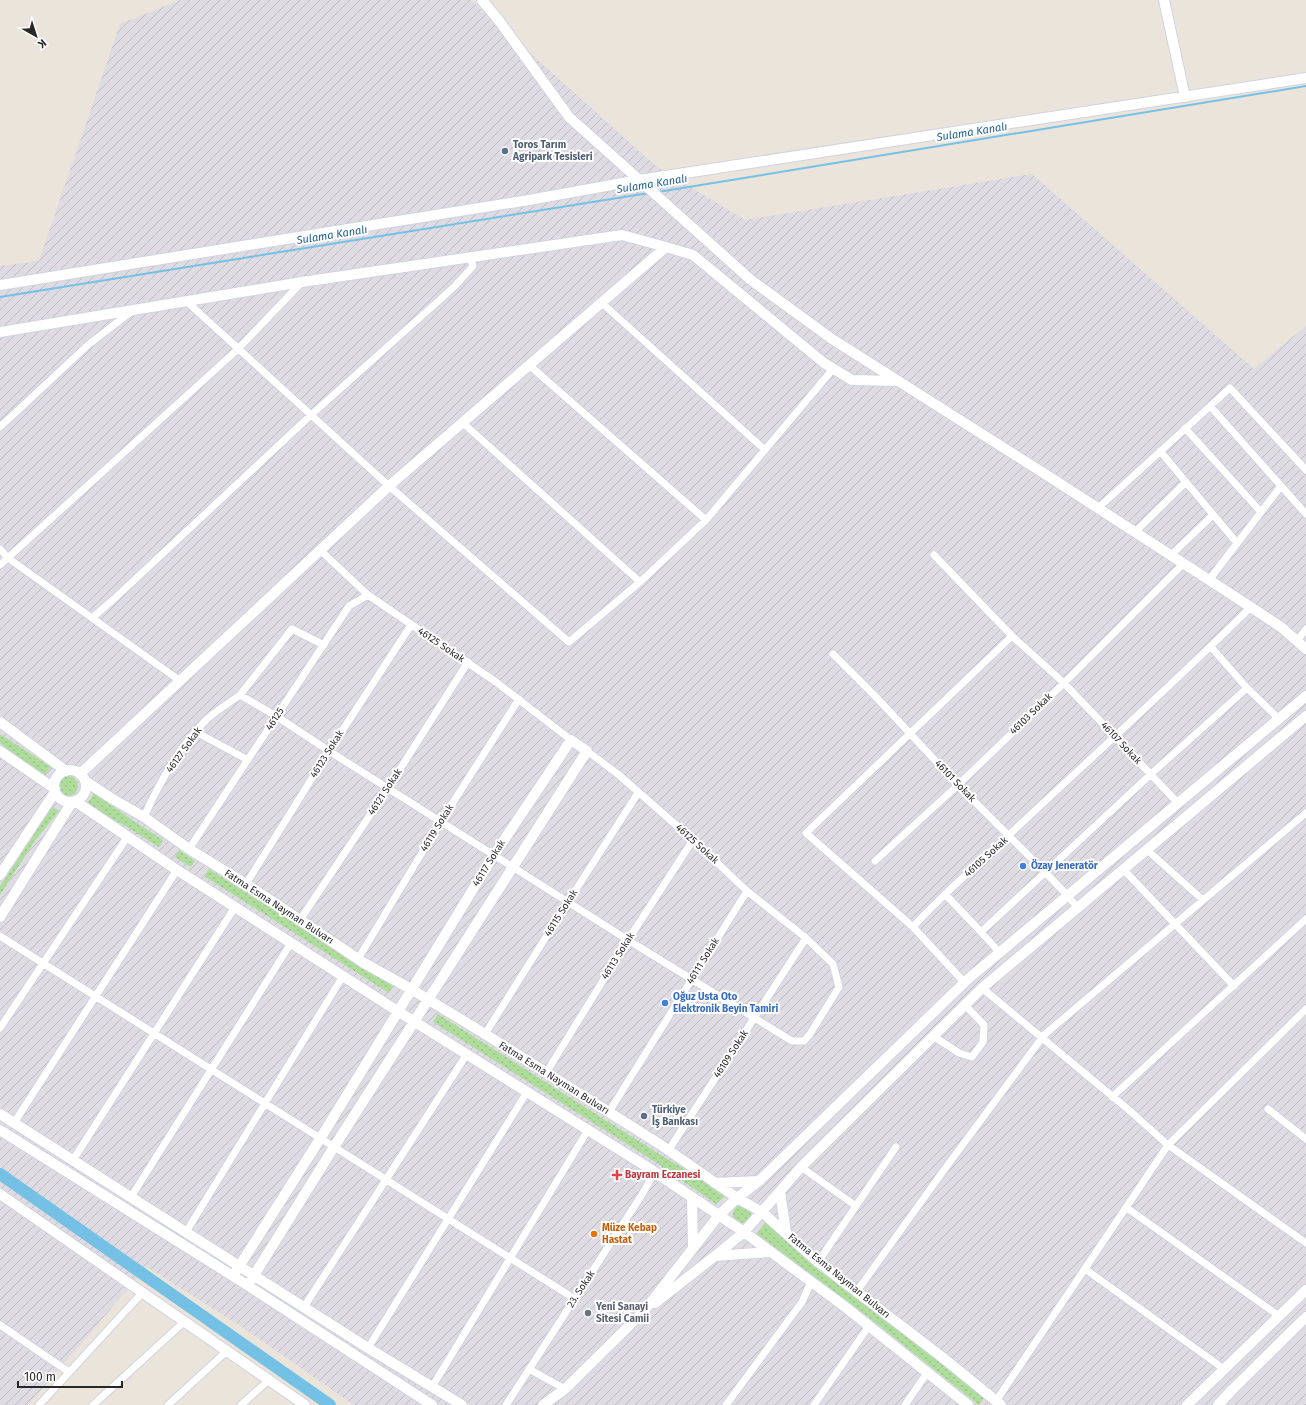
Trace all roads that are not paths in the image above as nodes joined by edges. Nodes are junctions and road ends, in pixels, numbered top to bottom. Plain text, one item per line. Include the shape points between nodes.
1 (482, 0) edge
2 (1164, 0) edge
3 (1306, 78) edge
4 (1185, 97) junction
5 (639, 180) junction
6 (666, 247) junction
7 (470, 257) junction
8 (302, 282) junction
9 (0, 285) edge
10 (186, 301) junction
11 (602, 303) junction
12 (134, 310) junction
13 (0, 332) edge
14 (238, 349) junction
15 (529, 365) junction
16 (833, 369) junction
17 (897, 381) junction
18 (1210, 406) junction
19 (311, 415) junction
20 (462, 423) junction
21 (0, 427) edge
22 (1186, 428) junction
23 (765, 450) junction
24 (1160, 451) junction
25 (1306, 470) edge
26 (1186, 482) junction
27 (389, 486) junction
28 (1281, 486) junction
29 (1098, 508) junction
30 (1260, 512) junction
31 (1306, 514) edge
32 (1213, 515) junction
33 (706, 520) junction
34 (1135, 532) junction
35 (1237, 543) junction
36 (0, 549) edge
37 (320, 550) junction
38 (934, 555) dead end
39 (1170, 555) junction
40 (8, 558) junction
41 (1184, 563) junction
42 (0, 565) edge
43 (1209, 580) junction
44 (640, 582) junction
45 (368, 595) junction
46 (1251, 608) junction
47 (92, 618) junction
48 (411, 625) junction
49 (1306, 629) edge
50 (1012, 636) junction
51 (1297, 641) junction
52 (324, 645) junction
53 (1210, 647) junction
54 (1306, 649) edge
55 (833, 654) dead end
56 (468, 662) junction
57 (179, 680) junction
58 (1064, 683) junction
59 (1247, 688) junction
60 (240, 695) junction
61 (1306, 696) edge
62 (519, 699) junction
63 (276, 716) junction
64 (1306, 716) edge
65 (1279, 719) junction
66 (0, 722) edge
67 (196, 732) junction
68 (910, 734) junction
69 (1114, 736) junction
70 (571, 740) junction
71 (0, 751) edge
72 (329, 751) junction
73 (587, 751) junction
74 (248, 760) junction
75 (66, 771) junction
76 (1151, 774) junction
77 (82, 777) junction
78 (958, 785) junction
79 (388, 788) junction
80 (55, 790) junction
81 (638, 792) junction
82 (74, 801) junction
83 (1178, 803) junction
84 (1306, 813) edge
85 (144, 818) junction
86 (441, 822) junction
87 (128, 836) junction
88 (1009, 836) junction
89 (693, 840) junction
90 (189, 849) junction
91 (1146, 850) junction
92 (494, 855) junction
93 (875, 861) dead end
94 (513, 867) junction
95 (1123, 869) junction
96 (176, 870) junction
97 (1046, 873) junction
98 (0, 875) edge
99 (246, 884) junction
100 (747, 891) junction
101 (946, 894) junction
102 (1067, 895) junction
103 (1203, 900) junction
104 (568, 902) junction
105 (235, 907) junction
106 (1076, 907) junction
107 (0, 917) edge
108 (1306, 919) edge
109 (300, 920) junction
110 (1174, 924) junction
111 (913, 927) junction
112 (982, 932) junction
113 (0, 936) edge
114 (806, 938) junction
115 (628, 940) junction
116 (291, 943) junction
117 (999, 952) junction
118 (358, 959) junction
119 (43, 964) junction
120 (343, 976) junction
121 (691, 979) junction
122 (964, 982) junction
123 (1234, 986) junction
124 (982, 988) junction
125 (411, 989) junction
126 (96, 997) junction
127 (429, 1000) junction
128 (965, 1005) junction
129 (1306, 1009) edge
130 (399, 1012) junction
131 (754, 1018) junction
132 (414, 1021) junction
133 (0, 1028) edge
134 (154, 1034) junction
135 (485, 1034) junction
136 (933, 1036) junction
137 (1042, 1038) junction
138 (467, 1054) junction
139 (211, 1070) junction
140 (546, 1073) junction
141 (527, 1092) junction
142 (1112, 1097) junction
143 (265, 1104) junction
144 (1268, 1109) dead end
145 (608, 1112) junction
146 (0, 1114) edge
147 (14, 1123) junction
148 (0, 1130) edge
149 (588, 1130) junction
150 (320, 1139) junction
151 (1306, 1139) edge
152 (1168, 1145) junction
153 (334, 1147) junction
154 (896, 1147) dead end
155 (668, 1150) junction
156 (73, 1160) junction
157 (800, 1167) junction
158 (655, 1172) junction
159 (386, 1180) junction
160 (759, 1181) junction
161 (715, 1183) junction
162 (780, 1191) junction
163 (0, 1194) edge
164 (131, 1197) junction
165 (692, 1197) junction
166 (736, 1198) junction
167 (856, 1206) junction
168 (1127, 1208) junction
169 (762, 1212) junction
170 (719, 1215) junction
171 (448, 1219) junction
172 (186, 1232) junction
173 (744, 1232) junction
174 (786, 1233) junction
175 (1306, 1243) edge
176 (694, 1247) junction
177 (770, 1252) junction
178 (715, 1256) junction
179 (510, 1258) junction
180 (818, 1262) junction
181 (240, 1265) junction
182 (1086, 1269) junction
183 (254, 1275) junction
184 (232, 1276) junction
185 (811, 1282) junction
186 (248, 1285) junction
187 (1306, 1290) edge
188 (857, 1291) junction
189 (143, 1292) junction
190 (575, 1299) junction
191 (304, 1307) junction
192 (644, 1311) junction
193 (1279, 1316) junction
194 (1306, 1317) edge
195 (185, 1321) junction
196 (0, 1325) edge
197 (869, 1326) junction
198 (368, 1348) junction
199 (228, 1350) junction
200 (530, 1369) junction
201 (1224, 1369) junction
202 (69, 1372) junction
203 (927, 1373) junction
204 (270, 1379) junction
205 (432, 1387) junction
206 (565, 1388) junction
207 (997, 1404) edge
208 (39, 1405) edge
209 (93, 1405) edge
210 (168, 1405) edge
211 (241, 1405) edge
212 (306, 1405) edge
213 (432, 1405) edge
214 (462, 1405) edge
215 (506, 1405) edge
216 (543, 1405) edge
217 (726, 1405) edge
218 (814, 1405) edge
219 (905, 1405) edge
220 (968, 1405) edge
221 (1187, 1405) edge
222 (1218, 1405) edge

1 - 5 street via 568,117
2 - 4 street
3 - 4 street
4 - 5 street
5 - 9 street
5 - 17 street via 751,280 832,340
6 - 7 street via 622,235
6 - 11 street
6 - 16 street via 693,255
7 - 8 street
7 - 19 street via 473,266 454,287
8 - 10 street
8 - 14 street
10 - 12 street
10 - 14 street
11 - 15 street
11 - 23 street
12 - 13 street
12 - 21 street via 88,345
14 - 19 street
14 - 40 street
15 - 20 street
15 - 33 street
16 - 17 street via 852,380
16 - 23 street
17 - 29 street
18 - 22 street
18 - 25 street via 1230,388
18 - 28 street
19 - 27 street
19 - 47 street
20 - 27 street
20 - 44 street
22 - 24 street
22 - 30 street
23 - 33 street
24 - 26 street
24 - 29 street
26 - 32 street
26 - 34 street
27 - 37 street
27 - 44 street via 569,642
28 - 30 street
28 - 31 street
29 - 34 street
30 - 35 street
32 - 35 street
32 - 39 street
33 - 44 street
34 - 39 street
35 - 43 street
36 - 40 street
37 - 45 street, 46125 Sokak
37 - 57 street
38 - 50 street, 46107 Sokak
39 - 41 street
40 - 42 street
40 - 47 street
41 - 43 street
41 - 58 street, 46103 Sokak
43 - 46 street
45 - 48 street, 46125 Sokak
45 - 52 street, 46125 via 349,606
46 - 51 street via 1281,627
46 - 53 street, 46105 Sokak
47 - 57 street
48 - 56 street, 46125 Sokak
48 - 72 street, 46123 Sokak
49 - 51 street
50 - 58 street, 46107 Sokak
50 - 68 street
51 - 54 street
52 - 60 street, 46127 Sokak via 292,629
52 - 63 street, 46125
53 - 59 street
53 - 69 street, 46105 Sokak
55 - 68 street, 46101 Sokak
56 - 62 street, 46125 Sokak
56 - 79 street, 46121 Sokak
57 - 77 street
58 - 69 street, 46107 Sokak
58 - 78 street, 46103 Sokak
59 - 65 street
59 - 76 street
60 - 63 street
60 - 67 street, 46127 Sokak via 208,719
61 - 65 street
62 - 70 street, 46125 Sokak
62 - 86 street, 46119 Sokak
63 - 72 street, 46125 Sokak
63 - 74 street, 46125
64 - 91 street
65 - 83 street
66 - 75 street
67 - 74 street
67 - 85 street, 46127 Sokak via 174,761
68 - 78 street, 46101 Sokak
68 - 111 street via 806,833
69 - 76 street, 46107 Sokak
69 - 88 street, 46105 Sokak
70 - 73 street
70 - 92 street, 46117 Sokak
71 - 80 street
72 - 79 street, 46125 Sokak
72 - 99 street, 46123 Sokak
73 - 81 street, 46125 Sokak
73 - 94 street
74 - 90 street, 46125
75 - 77 street via 76,771
75 - 80 street via 56,780
76 - 83 street, 46107 Sokak
76 - 97 street
77 - 82 street via 86,786 83,795
77 - 85 street, Fatma Esma Nayman Bulvarı
78 - 88 street, 46101 Sokak
78 - 93 street, 46103 Sokak
79 - 86 street, 46125 Sokak
79 - 109 street, 46121 Sokak
80 - 82 street via 62,800
80 - 98 street
81 - 89 street, 46125 Sokak
81 - 104 street, 46115 Sokak
82 - 87 street, Fatma Esma Nayman Bulvarı
82 - 107 street
83 - 102 street
84 - 103 street
85 - 90 street, Fatma Esma Nayman Bulvarı
86 - 92 street, 46125 Sokak
86 - 118 street, 46119 Sokak
87 - 96 street, Fatma Esma Nayman Bulvarı
87 - 119 street
88 - 97 street, 46101 Sokak
88 - 101 street, 46105 Sokak
89 - 100 street, 46125 Sokak
89 - 115 street, 46113 Sokak
90 - 99 street, Fatma Esma Nayman Bulvarı
91 - 95 street
91 - 103 street
92 - 94 street, 46125 Sokak
92 - 125 street, 46117 Sokak
94 - 104 street, 46125 Sokak
94 - 127 street
95 - 106 street
95 - 110 street
96 - 105 street, Fatma Esma Nayman Bulvarı
96 - 126 street
97 - 102 street, 46101 Sokak
97 - 112 street
99 - 109 street, Fatma Esma Nayman Bulvarı
100 - 114 street, 46125 Sokak
100 - 121 street, 46111 Sokak
101 - 111 street, 46105 Sokak
101 - 112 street
102 - 106 street, 46101 Sokak
102 - 117 street
103 - 110 street
104 - 115 street, 46125 Sokak
104 - 135 street, 46115 Sokak
105 - 116 street, Fatma Esma Nayman Bulvarı
105 - 134 street
106 - 124 street
108 - 123 street
109 - 118 street, Fatma Esma Nayman Bulvarı
110 - 123 street
110 - 137 street
111 - 122 street
112 - 117 street
113 - 119 street
114 - 131 street, 46109 Sokak
114 - 131 street, 46125 Sokak via 833,964 839,987 810,1034 804,1041 792,1041
115 - 121 street, 46125 Sokak
115 - 140 street, 46113 Sokak
116 - 120 street, Fatma Esma Nayman Bulvarı
116 - 139 street
117 - 122 street
118 - 125 street, Fatma Esma Nayman Bulvarı
119 - 126 street
119 - 133 street
120 - 130 street, Fatma Esma Nayman Bulvarı
120 - 143 street
121 - 131 street, 46125 Sokak
121 - 145 street, 46111 Sokak
122 - 160 street
123 - 142 street
124 - 128 street
124 - 137 street
125 - 127 street, Fatma Esma Nayman Bulvarı
125 - 130 street, 46117 Sokak
126 - 134 street
126 - 147 street
127 - 132 street
127 - 135 street, Fatma Esma Nayman Bulvarı
128 - 136 street
128 - 136 street via 984,1024 984,1042 972,1057 959,1053
129 - 152 street
130 - 132 street, Fatma Esma Nayman Bulvarı
130 - 150 street, 46117 Sokak
131 - 155 street, 46109 Sokak
132 - 138 street, Fatma Esma Nayman Bulvarı
132 - 153 street
134 - 139 street
134 - 156 street
135 - 140 street, Fatma Esma Nayman Bulvarı
136 - 157 street
137 - 142 street
137 - 188 street
138 - 141 street, Fatma Esma Nayman Bulvarı
138 - 159 street
139 - 143 street
139 - 164 street
140 - 145 street, Fatma Esma Nayman Bulvarı
141 - 149 street, Fatma Esma Nayman Bulvarı
141 - 171 street
142 - 152 street
143 - 150 street
143 - 172 street
144 - 151 street
145 - 155 street, Fatma Esma Nayman Bulvarı
146 - 147 street
147 - 156 street
148 - 184 street
149 - 158 street, Fatma Esma Nayman Bulvarı
149 - 179 street
150 - 153 street
150 - 181 street, 46117 Sokak
152 - 168 street
152 - 175 street
153 - 159 street
153 - 183 street
154 - 167 street
155 - 161 street, Fatma Esma Nayman Bulvarı
156 - 164 street
157 - 162 street
157 - 167 street
158 - 165 street, Fatma Esma Nayman Bulvarı
158 - 190 street, 23. Sokak
159 - 171 street
159 - 191 street
160 - 161 street
160 - 166 street
161 - 166 street, Fatma Esma Nayman Bulvarı
162 - 169 street
162 - 174 street
163 - 189 street
164 - 172 street
165 - 170 street, Fatma Esma Nayman Bulvarı
165 - 176 street
166 - 169 street, Fatma Esma Nayman Bulvarı
166 - 170 street
167 - 180 street
168 - 182 street
168 - 193 street
169 - 173 street
169 - 174 street, Fatma Esma Nayman Bulvarı
170 - 173 street, Fatma Esma Nayman Bulvarı
170 - 176 street
171 - 179 street
171 - 198 street
172 - 181 street
173 - 177 street, Fatma Esma Nayman Bulvarı
173 - 178 street
174 - 180 street, Fatma Esma Nayman Bulvarı
176 - 192 street
177 - 178 street
177 - 185 street, Fatma Esma Nayman Bulvarı
178 - 192 street
179 - 190 street
179 - 205 street
180 - 188 street, Fatma Esma Nayman Bulvarı
181 - 183 street
181 - 184 street, 46117 Sokak
182 - 201 street
182 - 207 street
183 - 186 street
183 - 191 street
184 - 186 street
185 - 197 street, Fatma Esma Nayman Bulvarı
185 - 217 street via 802,1302
186 - 213 street
187 - 193 street
188 - 207 street, Fatma Esma Nayman Bulvarı
189 - 195 street
189 - 202 street
190 - 200 street, 23. Sokak
191 - 198 street
192 - 206 street
193 - 201 street
194 - 222 street
195 - 199 street
195 - 209 street
196 - 202 street
197 - 203 street, Fatma Esma Nayman Bulvarı
197 - 218 street
198 - 205 street
199 - 204 street
199 - 210 street
200 - 206 street
200 - 215 street, 23. Sokak
201 - 221 street
202 - 208 street
203 - 219 street
203 - 220 street, Fatma Esma Nayman Bulvarı
204 - 211 street
204 - 212 street
205 - 214 street
206 - 216 street

